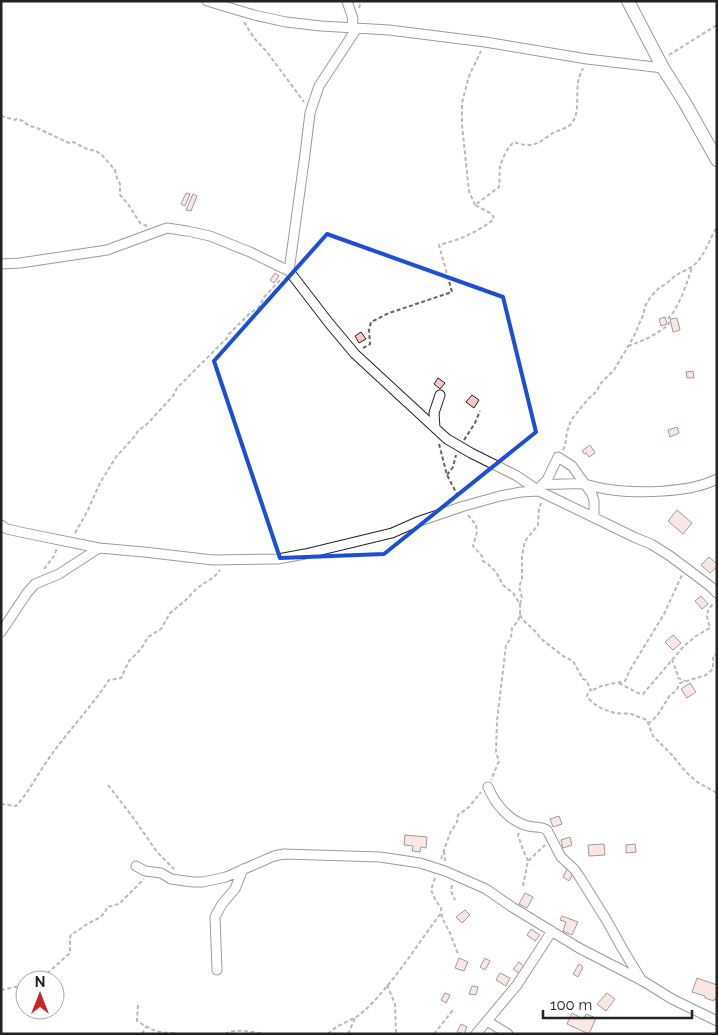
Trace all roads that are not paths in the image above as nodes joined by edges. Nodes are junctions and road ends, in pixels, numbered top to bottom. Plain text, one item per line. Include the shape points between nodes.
1 (207, 1) edge
2 (346, 1) edge
3 (628, 1) edge
4 (354, 28) junction
5 (663, 68) junction
6 (717, 160) edge
7 (1, 264) edge
8 (288, 271) junction
9 (440, 395) dead end
10 (435, 428) junction
11 (717, 479) edge
12 (586, 485) junction
13 (542, 490) junction
14 (594, 517) junction
15 (1, 526) edge
16 (99, 548) junction
17 (717, 593) edge
18 (1, 632) edge
19 (488, 787) road end
20 (136, 866) dead end
21 (243, 869) junction
22 (552, 931) junction
23 (216, 970) dead end
24 (642, 981) junction
25 (487, 1021) junction
26 (717, 1021) edge
27 (476, 1034) edge
28 (508, 1034) edge

1 - 4 street via 286,22
2 - 4 street
3 - 5 street
4 - 5 street via 485,42 587,60
4 - 8 street via 320,86 310,113
5 - 6 street
7 - 8 street via 107,250 166,228 210,236
8 - 10 street via 355,354
9 - 10 street via 434,413
10 - 13 street via 460,447
11 - 12 street via 677,490 631,491
12 - 13 street via 553,485
12 - 13 street via 572,466 558,457
12 - 14 street via 593,498
13 - 14 street
13 - 16 street via 514,493 464,506 392,532 278,559 228,561
14 - 17 street via 652,544
15 - 16 street
16 - 18 street via 59,574 35,584
19 - 24 street via 500,807 513,819 520,824 547,830 561,857 579,876
20 - 21 street via 145,871 161,872 171,879 193,882 226,877
21 - 22 street via 284,854 380,857 420,863 486,889
21 - 23 street via 235,889 215,917
22 - 24 street
22 - 25 street via 517,985
24 - 26 street
25 - 27 street
25 - 28 street

